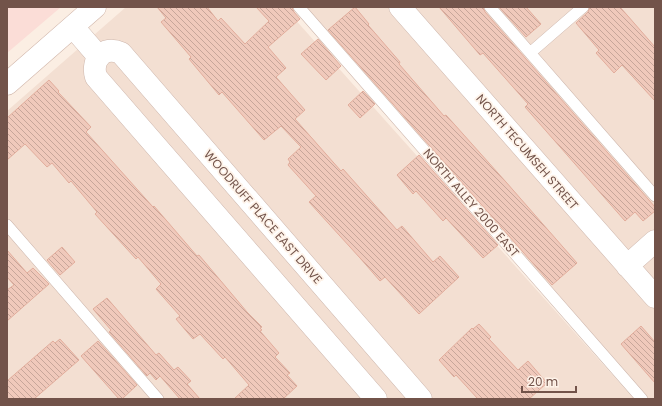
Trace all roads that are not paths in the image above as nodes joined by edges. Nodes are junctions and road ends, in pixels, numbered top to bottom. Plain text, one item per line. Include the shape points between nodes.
1 (95, 7) edge
2 (300, 7) edge
3 (400, 7) edge
4 (490, 7) edge
5 (583, 7) edge
6 (73, 27) junction
7 (530, 53) junction
8 (99, 57) junction
9 (7, 84) edge
10 (655, 196) edge
11 (7, 225) edge
12 (655, 241) edge
13 (627, 266) junction
14 (655, 297) edge
15 (158, 399) edge
16 (376, 399) edge
17 (421, 399) edge
18 (642, 399) edge

1 - 6 street
2 - 18 lane, NORTH ALLEY 2000 EAST
3 - 13 street, NORTH TECUMSEH STREET
4 - 7 lane
5 - 7 lane
6 - 8 street
6 - 9 street
7 - 10 lane
8 - 16 street via 95,67 96,77
8 - 17 street, WOODRUFF PLACE EAST DRIVE via 110,51 120,53
11 - 15 lane
12 - 13 street
13 - 14 street, NORTH TECUMSEH STREET

